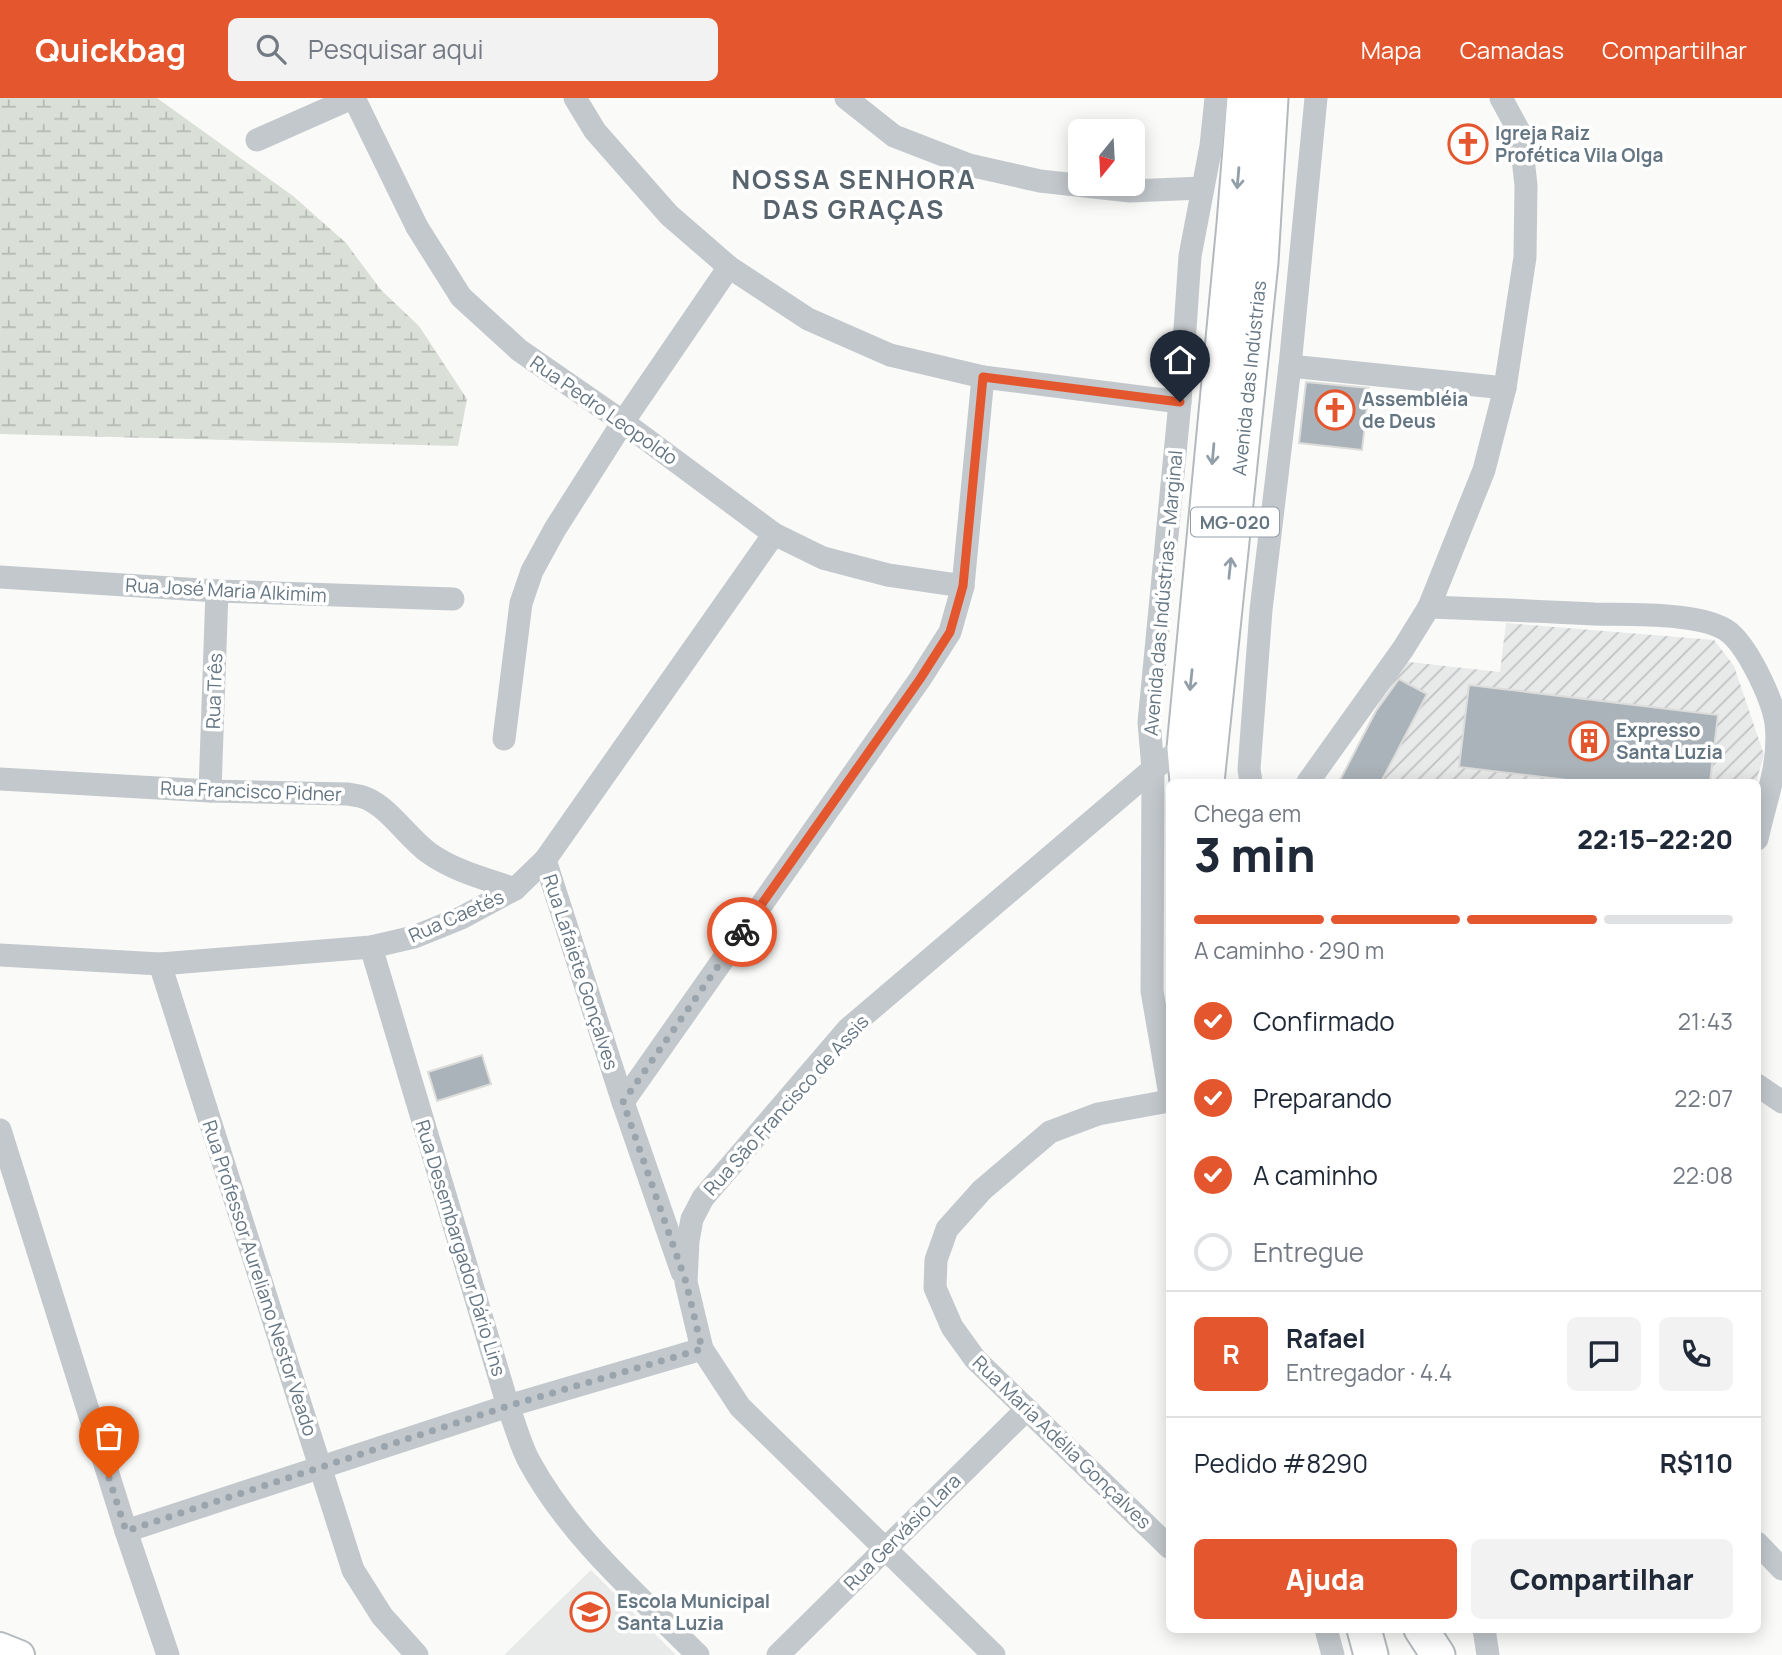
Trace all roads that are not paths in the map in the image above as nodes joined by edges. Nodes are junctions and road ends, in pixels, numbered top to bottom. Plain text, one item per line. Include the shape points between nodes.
1 (353, 98) edge
2 (575, 98) edge
3 (846, 98) edge
4 (1316, 98) edge
5 (1501, 98) edge
6 (1238, 101) edge
7 (257, 140) dead end
8 (1202, 188) junction
9 (729, 267) junction
10 (1290, 366) junction
11 (983, 377) junction
12 (1505, 388) junction
13 (1180, 402) junction
14 (624, 422) junction
15 (1236, 516) junction
16 (1273, 519) junction
17 (774, 534) junction
18 (0, 578) edge
19 (963, 586) junction
20 (217, 591) junction
21 (453, 599) dead end
22 (1226, 606) junction
23 (1429, 607) junction
24 (1261, 610) junction
25 (504, 739) dead end
26 (1184, 748) junction
27 (1153, 769) junction
28 (0, 779) edge
29 (1187, 779) edge
30 (1208, 779) edge
31 (1251, 779) edge
32 (1310, 779) edge
33 (210, 791) junction
34 (1761, 824) edge
35 (545, 860) junction
36 (515, 889) junction
37 (371, 947) junction
38 (0, 955) edge
39 (160, 964) junction
40 (1166, 1072) edge
41 (1761, 1088) edge
42 (623, 1102) junction
43 (1166, 1102) edge
44 (1782, 1102) edge
45 (0, 1130) edge
46 (686, 1282) junction
47 (702, 1349) junction
48 (508, 1406) junction
49 (1027, 1409) junction
50 (320, 1468) junction
51 (126, 1531) junction
52 (1166, 1544) edge
53 (886, 1547) junction
54 (1761, 1547) edge
55 (1782, 1569) edge
56 (1327, 1633) edge
57 (1365, 1633) edge
58 (1424, 1633) edge
59 (1485, 1633) edge
60 (0, 1647) edge
61 (20, 1655) edge
62 (168, 1655) edge
63 (417, 1655) edge
64 (698, 1655) edge
65 (778, 1655) edge
66 (994, 1655) edge
67 (1333, 1655) edge
68 (1371, 1655) edge
69 (1438, 1655) edge
70 (1488, 1655) edge

1 - 7 street
1 - 14 street, Rua Pedro Leopoldo via 417,227 461,297 519,350
2 - 9 street via 594,131 669,215
3 - 8 street via 894,136 969,165 1040,181 1130,191
4 - 10 street
5 - 12 street via 1520,133 1526,185 1525,257
6 - 8 street, Avenida das Indústrias - Marginal via 1210,146
6 - 15 highway, Avenida das Indústrias / MG-020 via 1268,142
6 -> 26 highway, Avenida das Indústrias / MG-020
8 - 13 street, Avenida das Indústrias - Marginal via 1190,256
9 - 11 street via 808,319 890,355
9 - 14 street
10 - 12 street
10 - 16 street
11 - 13 street
11 - 19 street
12 - 23 street via 1483,470
13 - 27 street, Avenida das Indústrias - Marginal via 1149,722
14 - 17 street, Rua Pedro Leopoldo
14 - 25 street via 532,571 522,603
15 - 16 street
22 -> 15 highway, Avenida das Indústrias / MG-020
16 - 24 street
17 - 19 street, Rua Pedro Leopoldo via 823,558 888,575
17 - 35 street, Rua Caetés
18 - 20 street, Rua José Maria Alkimim
19 - 42 street via 950,632 920,679
20 - 21 street, Rua José Maria Alkimim
20 - 33 street, Rua Três
22 - 24 street
22 - 30 highway, Avenida das Indústrias / MG-020
23 - 32 street
23 - 34 street via 1659,616 1702,620 1727,631 1763,685 1776,723 1775,771
24 - 31 street
26 - 27 street, Rua São Francisco de Assis
26 - 29 highway, Avenida das Indústrias / MG-020
27 - 40 street, Avenida das Indústrias - Marginal via 1152,991
27 - 46 street, Rua São Francisco de Assis via 848,1029 703,1198 692,1219
28 - 33 street, Rua Francisco Pidner
33 - 36 street, Rua Francisco Pidner via 366,797 431,855 466,873
35 - 36 street, Rua Caetés
35 - 42 street, Rua Lafaiete Gonçalves
36 - 37 street, Rua Caetés via 414,937
37 - 39 street, Rua Caetés
37 - 48 street, Rua Desembargador Dário Lins
38 - 39 street, Rua Caetés
39 - 50 street, Rua Professor Aureliano Nestor Veado
41 - 44 street
42 - 46 street, Rua Lafaiete Gonçalves
43 - 49 street, Rua Maria Adélia Gonçalves via 1098,1114 1050,1132 982,1190 947,1229 936,1260 935,1288 952,1327 975,1359
45 - 51 street
46 - 47 street, Rua São Francisco de Assis
47 - 48 street
47 - 53 street, Rua São Francisco de Assis via 740,1407
48 - 50 street
48 - 64 street, Rua Desembargador Dário Lins via 528,1460 558,1507
49 - 52 street, Rua Maria Adélia Gonçalves
49 - 53 street, Rua Gervásio Lara
50 - 51 street
50 - 63 street, Rua Professor Aureliano Nestor Veado via 353,1570 382,1616
51 - 62 street
53 - 65 street, Rua Gervásio Lara
53 - 66 street, Rua São Francisco de Assis
54 - 55 street
56 - 67 street
57 - 68 highway
58 - 69 highway
59 - 70 street
60 - 61 main road

